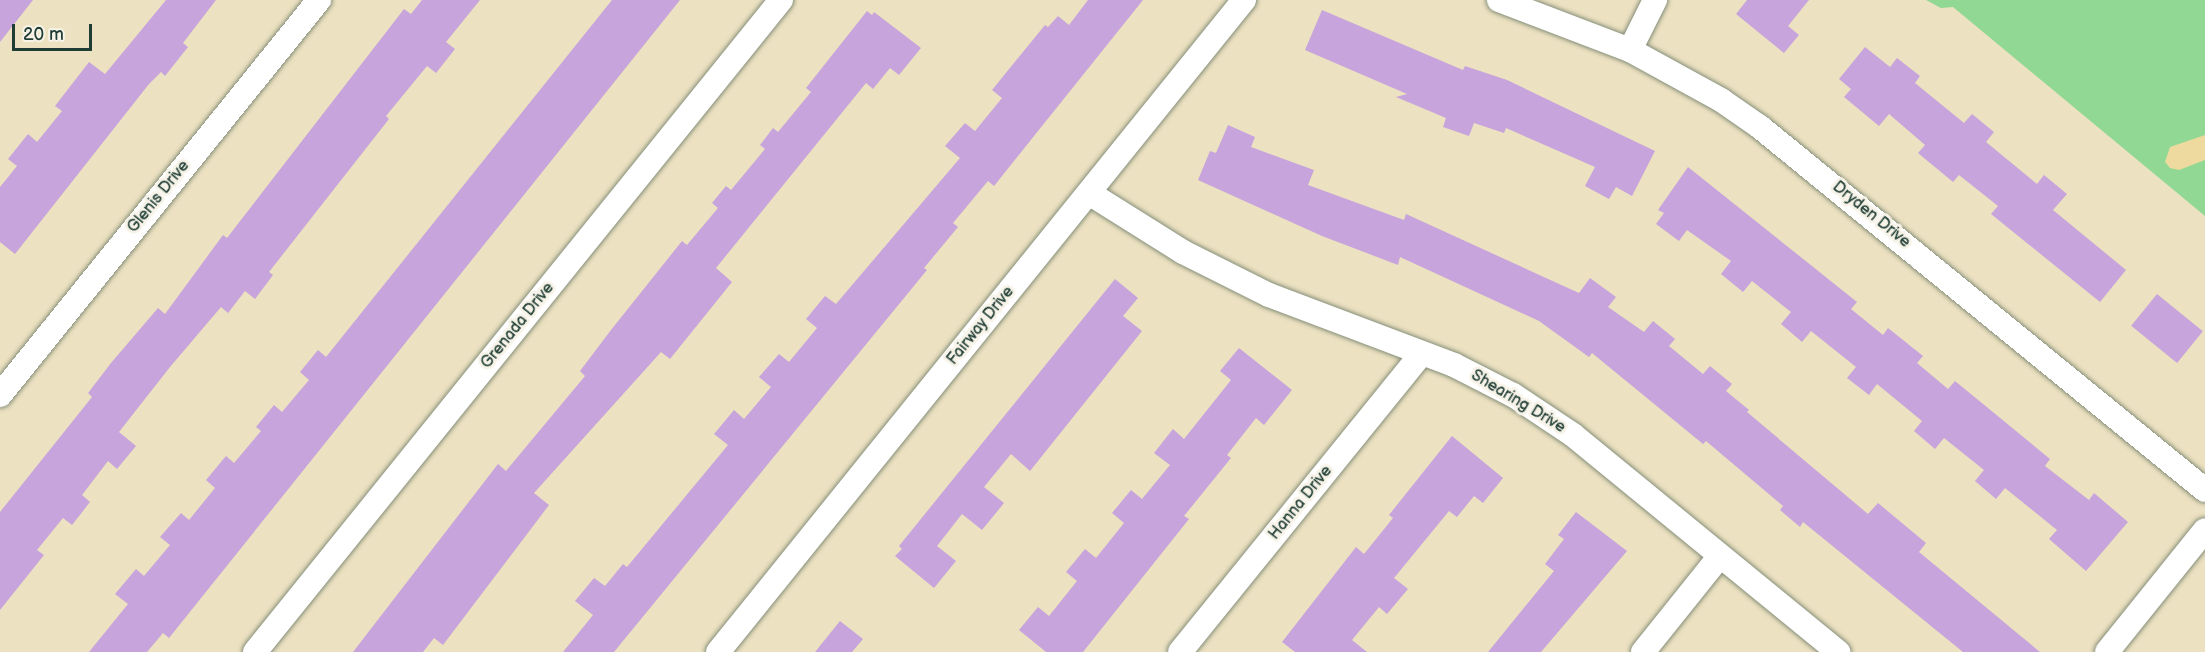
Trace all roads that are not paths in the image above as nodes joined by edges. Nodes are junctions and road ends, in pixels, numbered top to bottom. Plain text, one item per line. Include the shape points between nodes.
1 (319, 0) edge
2 (781, 0) edge
3 (1244, 0) edge
4 (1499, 0) edge
5 (1654, 0) edge
6 (1630, 50) junction
7 (1089, 193) junction
8 (1421, 354) junction
9 (0, 395) edge
10 (2205, 490) edge
11 (2205, 530) edge
12 (1720, 556) junction
13 (255, 652) edge
14 (718, 652) edge
15 (1180, 652) edge
16 (1643, 652) edge
17 (1838, 652) edge
18 (2107, 652) edge

1 - 9 street, Glenis Drive
2 - 13 street, Grenada Drive
3 - 7 street, Fairway Drive
4 - 6 street, Dryden Drive
5 - 6 street
6 - 10 street, Dryden Drive via 1713,95 1760,127
7 - 8 street, Shearing Drive via 1214,268 1335,323
7 - 14 street, Fairway Drive
8 - 12 street, Shearing Drive via 1484,379 1541,412
8 - 15 street, Hanna Drive
11 - 18 street
12 - 16 street
12 - 17 street, Shearing Drive

